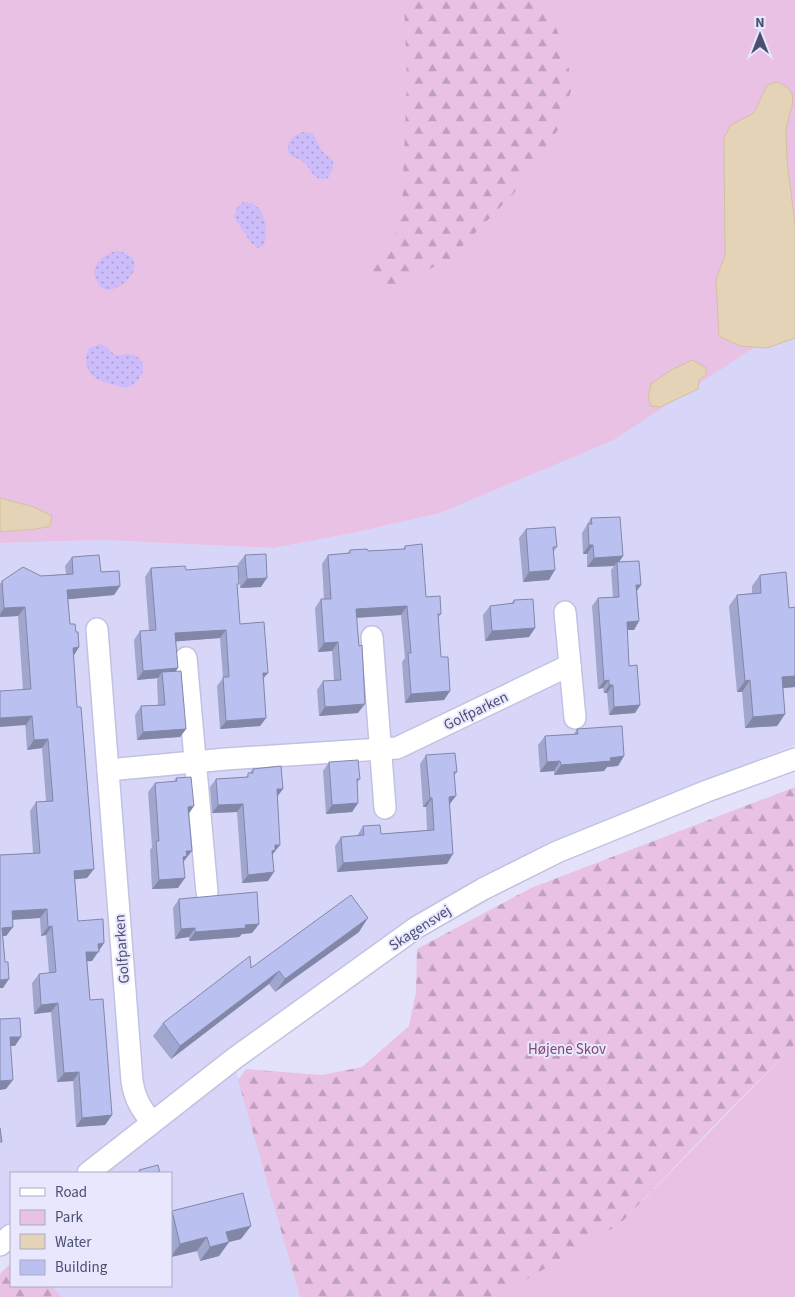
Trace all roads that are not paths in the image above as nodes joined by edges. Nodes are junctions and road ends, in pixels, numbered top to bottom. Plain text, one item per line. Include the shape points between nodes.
1 (565, 612) dead end
2 (97, 629) dead end
3 (372, 636) dead end
4 (186, 658) dead end
5 (570, 665) junction
6 (574, 718) dead end
7 (380, 749) junction
8 (795, 759) edge
9 (195, 762) junction
10 (108, 770) junction
11 (385, 808) dead end
12 (206, 892) dead end
13 (152, 1122) junction
14 (89, 1172) edge
15 (10, 1236) edge
16 (0, 1245) edge

1 - 5 street
2 - 10 street, Golfparken
3 - 7 street
4 - 9 street
5 - 6 street
5 - 7 street, Golfparken via 397,748
7 - 9 street, Golfparken
7 - 11 street
8 - 13 street, Skagensvej via 558,852 466,899 417,927
9 - 10 street, Golfparken
9 - 12 street
10 - 13 street, Golfparken via 133,1088 139,1105
13 - 14 street, Skagensvej
15 - 16 street

